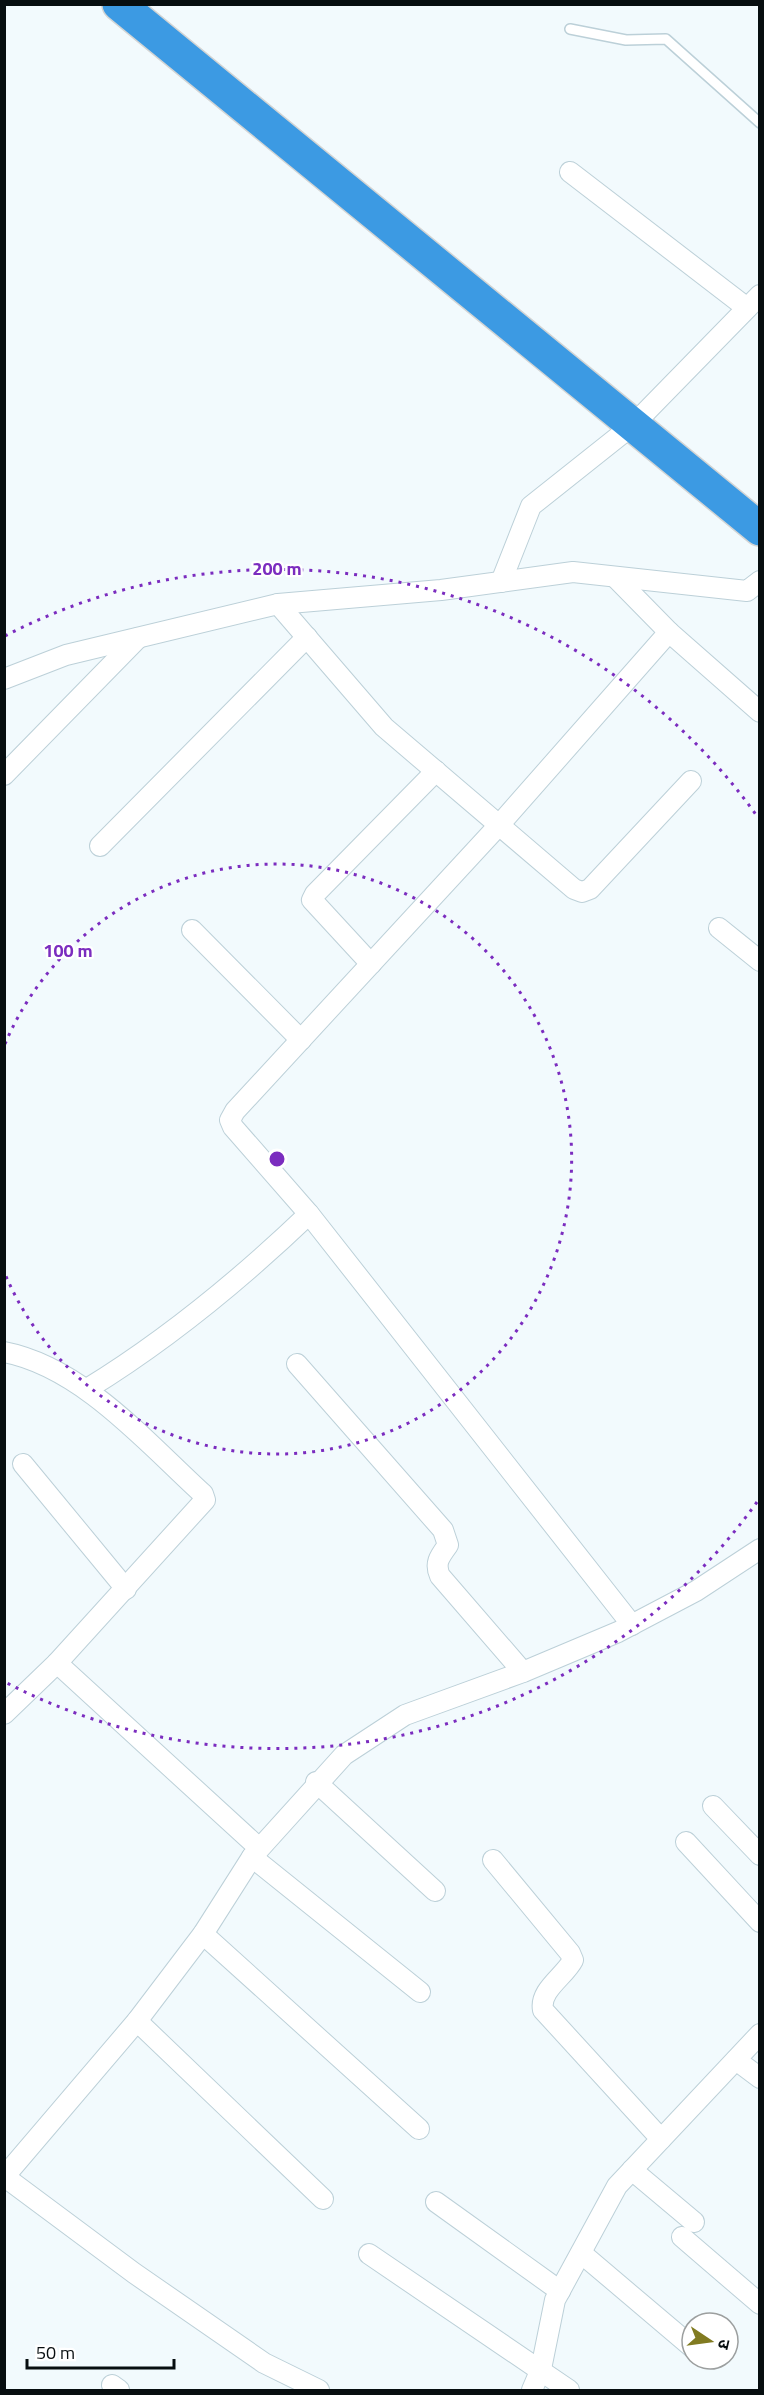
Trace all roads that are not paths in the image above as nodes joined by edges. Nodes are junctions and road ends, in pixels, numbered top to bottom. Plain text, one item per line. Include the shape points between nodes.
1 (127, 8) edge
2 (570, 29) dead end
3 (759, 123) edge
4 (570, 172) dead end
5 (753, 302) edge
6 (633, 425) junction
7 (759, 529) edge
8 (615, 577) junction
9 (759, 581) edge
10 (501, 582) junction
11 (279, 604) junction
12 (669, 632) junction
13 (307, 637) junction
14 (138, 638) junction
15 (4, 679) edge
16 (759, 712) edge
17 (436, 771) junction
18 (4, 775) edge
19 (691, 781) dead end
20 (500, 824) junction
21 (100, 846) dead end
22 (719, 928) dead end
23 (192, 930) dead end
24 (759, 961) edge
25 (371, 964) junction
26 (301, 1040) junction
27 (309, 1214) junction
28 (4, 1352) edge
29 (297, 1364) dead end
30 (87, 1389) junction
31 (23, 1464) dead end
32 (759, 1549) edge
33 (126, 1588) junction
34 (632, 1625) junction
35 (57, 1663) junction
36 (523, 1672) junction
37 (4, 1714) edge
38 (316, 1782) junction
39 (713, 1806) dead end
40 (686, 1842) dead end
41 (256, 1852) junction
42 (759, 1856) edge
43 (493, 1860) dead end
44 (435, 1891) dead end
45 (759, 1922) edge
46 (203, 1934) junction
47 (420, 1992) dead end
48 (137, 2022) junction
49 (759, 2034) edge
50 (735, 2060) junction
51 (759, 2078) edge
52 (419, 2129) dead end
53 (661, 2139) junction
54 (632, 2170) junction
55 (5, 2177) edge
56 (322, 2199) dead end
57 (436, 2202) dead end
58 (694, 2222) dead end
59 (681, 2238) dead end
60 (581, 2253) junction
61 (369, 2254) dead end
62 (560, 2291) junction
63 (759, 2304) edge
64 (680, 2337) edge
65 (541, 2369) junction
66 (319, 2391) edge
67 (532, 2391) edge
68 (569, 2391) edge

1 - 6 highway
2 - 3 lane via 626,40 666,39
4 - 5 street
5 - 6 street
6 - 7 highway
6 - 10 street via 531,506
8 - 9 street via 747,591
8 - 10 street via 573,572
8 - 12 street
10 - 11 street
11 - 13 street
11 - 14 street
12 - 16 street
12 - 20 street
13 - 17 street via 384,727
13 - 21 street
14 - 15 street via 66,655
14 - 18 street
17 - 20 street
17 - 25 street via 312,900
19 - 20 street via 590,889 582,892
20 - 25 street
22 - 24 street
23 - 26 street
25 - 26 street
26 - 27 street via 230,1120
27 - 30 street via 258,1263 129,1363
27 - 34 street
28 - 30 street via 38,1363
29 - 36 street via 443,1530 448,1545 438,1559 436,1568 440,1576
30 - 33 street via 205,1500
31 - 33 street
32 - 34 street via 696,1591
33 - 35 street
34 - 36 street
35 - 37 street
35 - 41 street
36 - 38 street via 395,1720 344,1755
38 - 41 street
38 - 44 street
39 - 42 street
40 - 45 street
41 - 46 street
41 - 47 street
43 - 53 street via 573,1960 546,1994 543,2010
46 - 48 street
46 - 52 street
48 - 55 street
48 - 56 street
49 - 50 street
50 - 51 street
50 - 53 street
53 - 54 street
54 - 58 street
54 - 60 street via 617,2186
55 - 66 street via 264,2364
57 - 62 street
59 - 63 street
60 - 62 street
60 - 64 street
61 - 65 street
62 - 65 street
65 - 67 street
65 - 68 street

